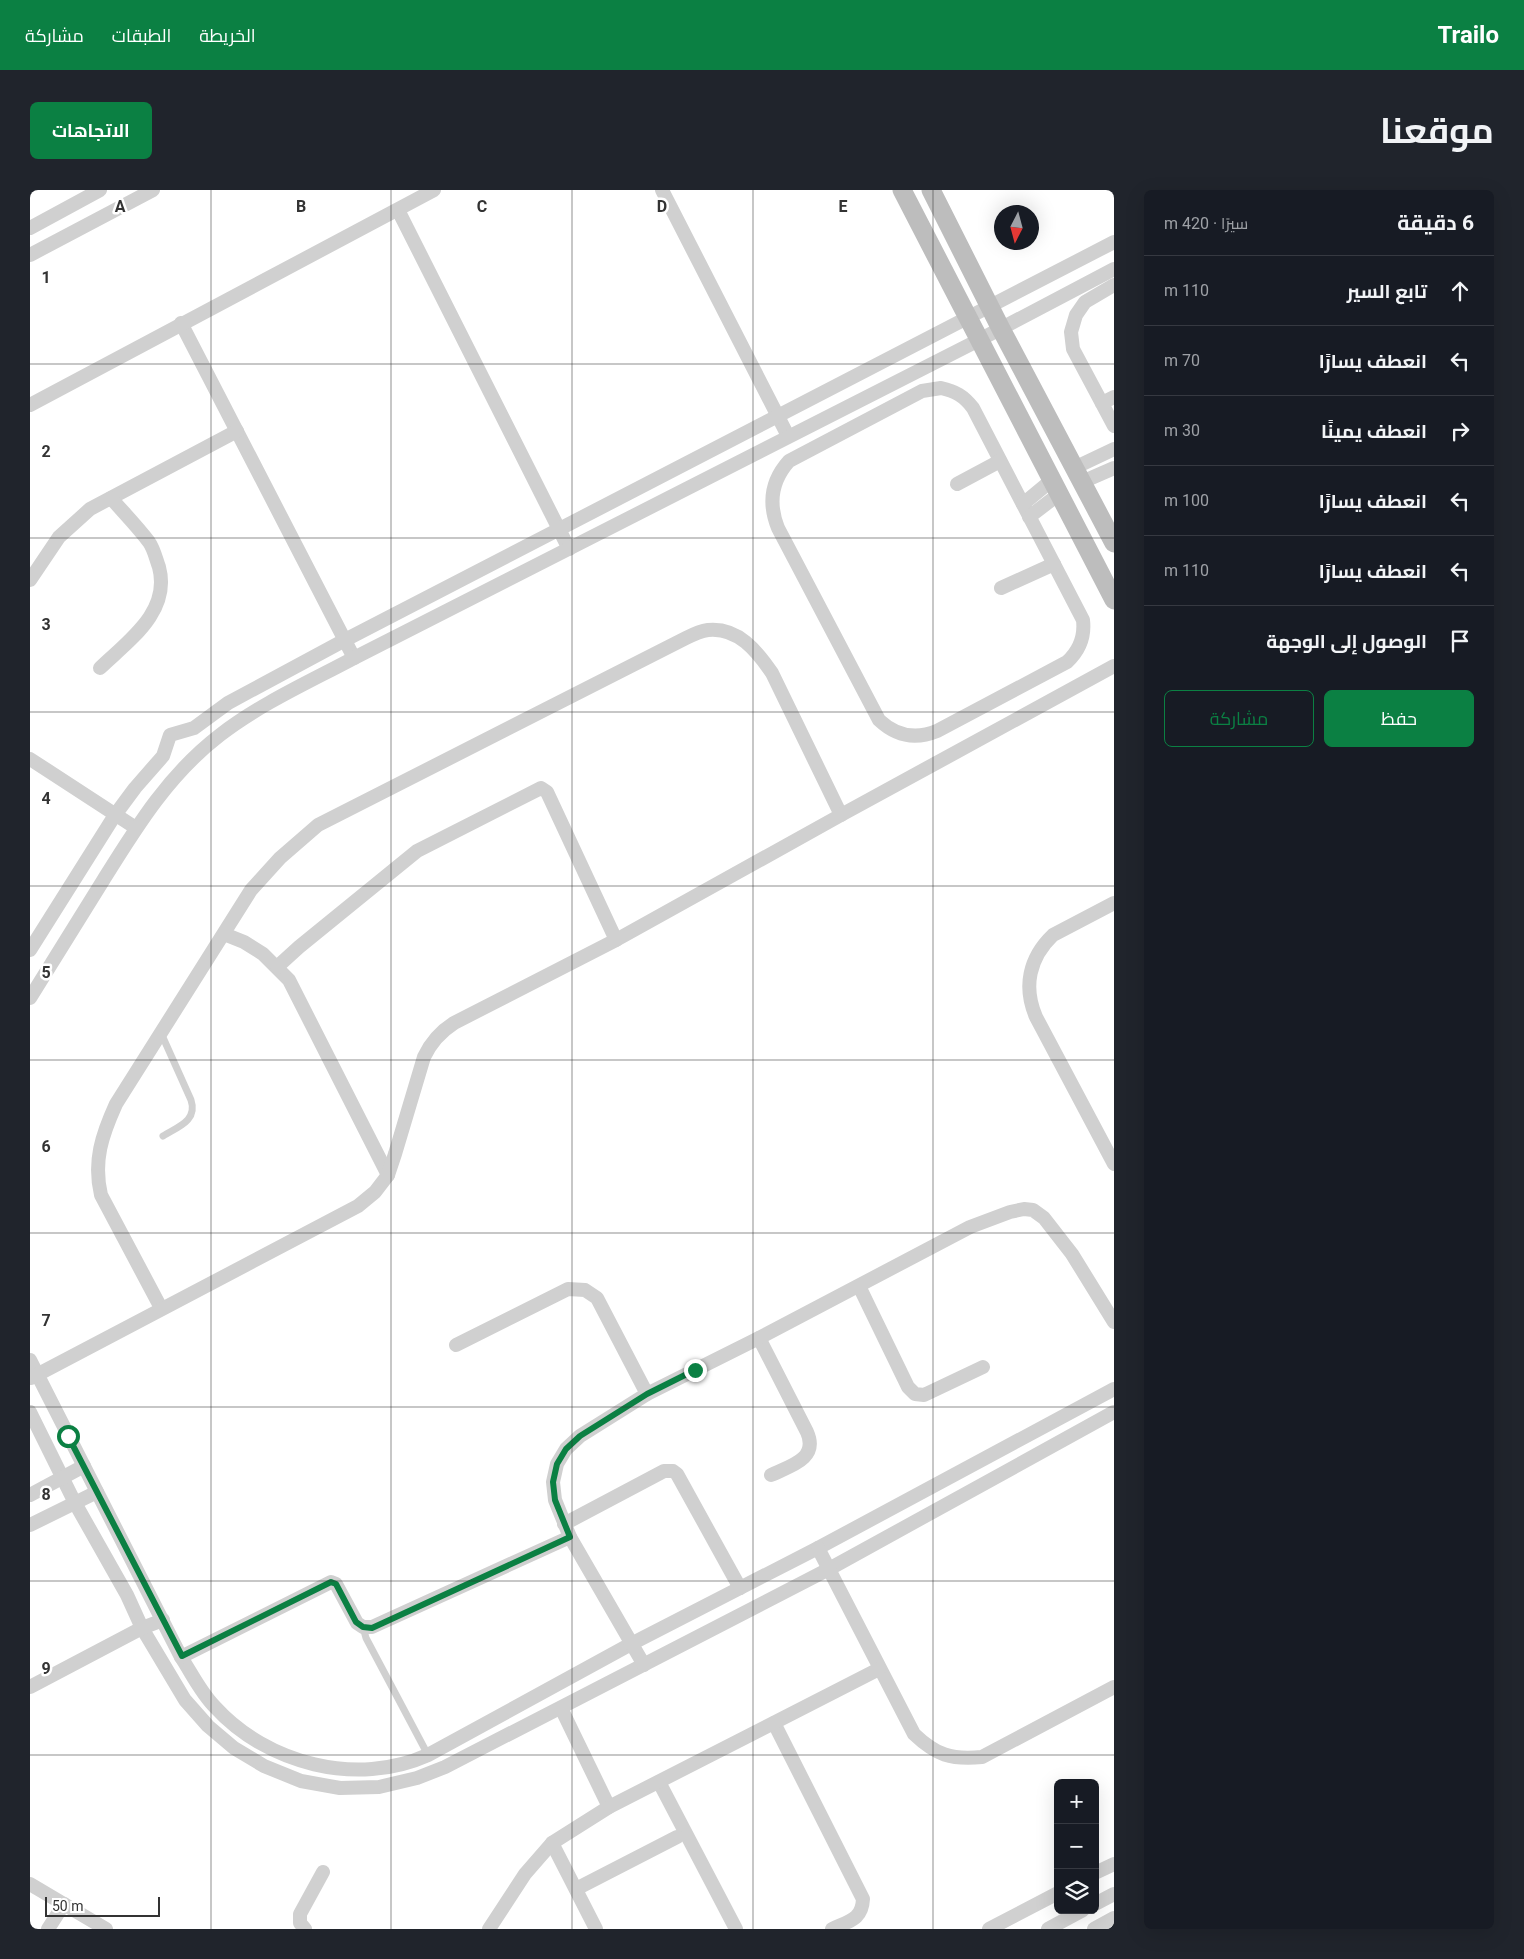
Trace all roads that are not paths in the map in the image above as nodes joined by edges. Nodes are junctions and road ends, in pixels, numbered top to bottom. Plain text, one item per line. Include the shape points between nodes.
1 (100, 190) edge
2 (153, 190) edge
3 (434, 190) edge
4 (662, 190) edge
5 (902, 190) edge
6 (931, 190) edge
7 (398, 210) junction
8 (30, 228) edge
9 (1114, 242) edge
10 (30, 255) edge
11 (1114, 269) edge
12 (1114, 285) edge
13 (990, 307) junction
14 (968, 318) junction
15 (181, 323) junction
16 (1001, 329) junction
17 (979, 340) junction
18 (1108, 400) edge
19 (30, 405) edge
20 (778, 416) junction
21 (1114, 426) edge
22 (237, 431) junction
23 (788, 436) junction
24 (1114, 449) edge
25 (1000, 461) junction
26 (1114, 468) edge
27 (1078, 475) junction
28 (957, 484) dead end
29 (1056, 487) junction
30 (111, 498) junction
31 (1023, 504) junction
32 (1030, 517) junction
33 (558, 530) junction
34 (1114, 543) edge
35 (569, 548) junction
36 (1054, 564) junction
37 (30, 580) edge
38 (1001, 588) dead end
39 (1114, 600) edge
40 (345, 640) junction
41 (354, 658) junction
42 (1114, 666) edge
43 (100, 668) dead end
44 (30, 759) edge
45 (115, 815) junction
46 (840, 815) junction
47 (136, 828) junction
48 (1114, 903) edge
49 (224, 934) junction
50 (616, 940) junction
51 (30, 950) edge
52 (277, 966) junction
53 (30, 998) edge
54 (161, 1033) junction
55 (163, 1136) dead end
56 (1114, 1164) edge
57 (388, 1175) junction
58 (859, 1286) junction
59 (161, 1308) junction
60 (1114, 1322) edge
61 (759, 1338) junction
62 (456, 1345) dead end
63 (30, 1360) edge
64 (983, 1367) dead end
65 (34, 1376) edge
66 (1114, 1389) edge
67 (647, 1394) junction
68 (30, 1412) edge
69 (1114, 1412) edge
70 (84, 1466) junction
71 (771, 1475) dead end
72 (64, 1476) junction
73 (97, 1492) junction
74 (30, 1495) edge
75 (75, 1502) junction
76 (564, 1524) junction
77 (30, 1525) edge
78 (570, 1537) junction
79 (818, 1548) junction
80 (829, 1569) junction
81 (740, 1588) junction
82 (164, 1620) junction
83 (363, 1627) junction
84 (142, 1628) junction
85 (631, 1644) junction
86 (182, 1656) junction
87 (644, 1666) junction
88 (879, 1669) junction
89 (30, 1687) edge
90 (1114, 1688) edge
91 (561, 1708) junction
92 (774, 1723) junction
93 (428, 1755) junction
94 (659, 1782) junction
95 (609, 1807) junction
96 (677, 1837) dead end
97 (552, 1843) junction
98 (1114, 1864) edge
99 (322, 1872) dead end
100 (1099, 1872) edge
101 (30, 1884) edge
102 (576, 1889) junction
103 (1114, 1894) edge
104 (1054, 1895) edge
105 (1099, 1902) edge
106 (64, 1904) junction
107 (1076, 1914) edge
108 (1114, 1918) edge
109 (48, 1929) edge
110 (106, 1929) edge
111 (305, 1929) edge
112 (490, 1929) edge
113 (596, 1929) edge
114 (736, 1929) edge
115 (832, 1929) edge
116 (989, 1929) edge
117 (1048, 1929) edge
118 (1094, 1929) edge

1 - 8 street
2 - 10 street
3 - 7 street
4 - 20 street
5 - 14 street
6 - 13 street
7 - 15 street
7 - 33 street
9 - 13 street
11 - 16 street
12 - 18 street via 1085,302 1076,315 1071,332 1073,349
13 - 14 street
13 - 16 street
14 - 17 street
14 - 20 street
15 - 19 street
15 - 22 street
16 - 17 street
16 - 27 street
17 - 23 street
17 - 29 street
18 - 21 street
20 - 23 street
20 - 33 street
22 - 30 street
22 - 40 street
23 - 35 street
24 - 27 street
25 - 28 street
25 - 31 street
25 - 36 street via 963,396 950,390 931,389 789,461 776,478 772,508 778,528 879,720 902,735 929,734 1072,658 1083,638 1083,620
26 - 27 street
27 - 34 street
29 - 31 street
29 - 32 street
29 - 39 street
30 - 37 street via 90,509 59,537
30 - 43 street via 150,544 161,588 158,603 142,628
31 - 32 street
32 - 36 street
33 - 35 street
33 - 40 street
35 - 41 street
36 - 38 street
40 - 41 street
40 - 45 street via 228,703 194,728 170,735 163,756
41 - 47 street via 257,710 220,735 186,764
42 - 46 street
44 - 45 street
45 - 47 street
45 - 51 street
46 - 49 street via 772,673 759,654 745,640 726,631 707,630 318,825 280,858 251,890
46 - 50 street
47 - 53 street
48 - 56 street via 1045,942 1034,960 1029,979 1036,1017
49 - 52 street via 244,942
49 - 54 street
50 - 52 street via 547,792 541,788 417,851
50 - 57 street via 441,1032 424,1057
52 - 57 street via 297,993
54 - 55 lane via 193,1110 186,1123
54 - 59 street via 116,1104 104,1130 98,1180 101,1195
57 - 59 street via 358,1206
58 - 60 street via 992,1218 1024,1209 1033,1210 1058,1235
58 - 61 street
58 - 64 street via 908,1387 915,1394 924,1395
59 - 65 street
61 - 67 street
61 - 71 street via 810,1444 802,1460
62 - 67 street via 568,1289 585,1290 597,1298
63 - 65 street
65 - 70 street
66 - 79 street
67 - 76 street via 580,1436 566,1449 557,1464 553,1482 555,1500
68 - 72 street
69 - 80 street
70 - 72 street
70 - 73 street
72 - 74 street
72 - 75 street
73 - 75 street
73 - 82 street
75 - 77 street
75 - 84 street via 111,1563
76 - 78 street
76 - 81 street via 664,1471 673,1471
78 - 83 street via 372,1628
78 - 85 street
79 - 80 street
79 - 81 street
80 - 87 street
80 - 88 street
81 - 85 street
82 - 84 street
82 - 86 street
83 - 86 street via 356,1622 336,1584 331,1582
83 - 93 lane
84 - 89 street
84 - 91 street via 185,1700 208,1726 257,1762 301,1781 340,1788 369,1788 417,1778
85 - 87 street
85 - 93 street
86 - 93 street via 197,1684 237,1728 290,1758 319,1767 351,1770 383,1768
87 - 91 street
88 - 90 street via 914,1734 944,1756 963,1759 999,1749
88 - 92 street
91 - 95 street
92 - 94 street
92 - 115 street via 863,1899 863,1910 857,1917
94 - 95 street
94 - 114 street
95 - 97 street
96 - 102 street
97 - 102 street
97 - 112 street via 525,1874
98 - 100 street
99 - 111 street via 300,1914 300,1923
101 - 106 street
102 - 113 street
103 - 105 street
104 - 116 street
106 - 109 street
106 - 110 street
107 - 117 street
108 - 118 street

